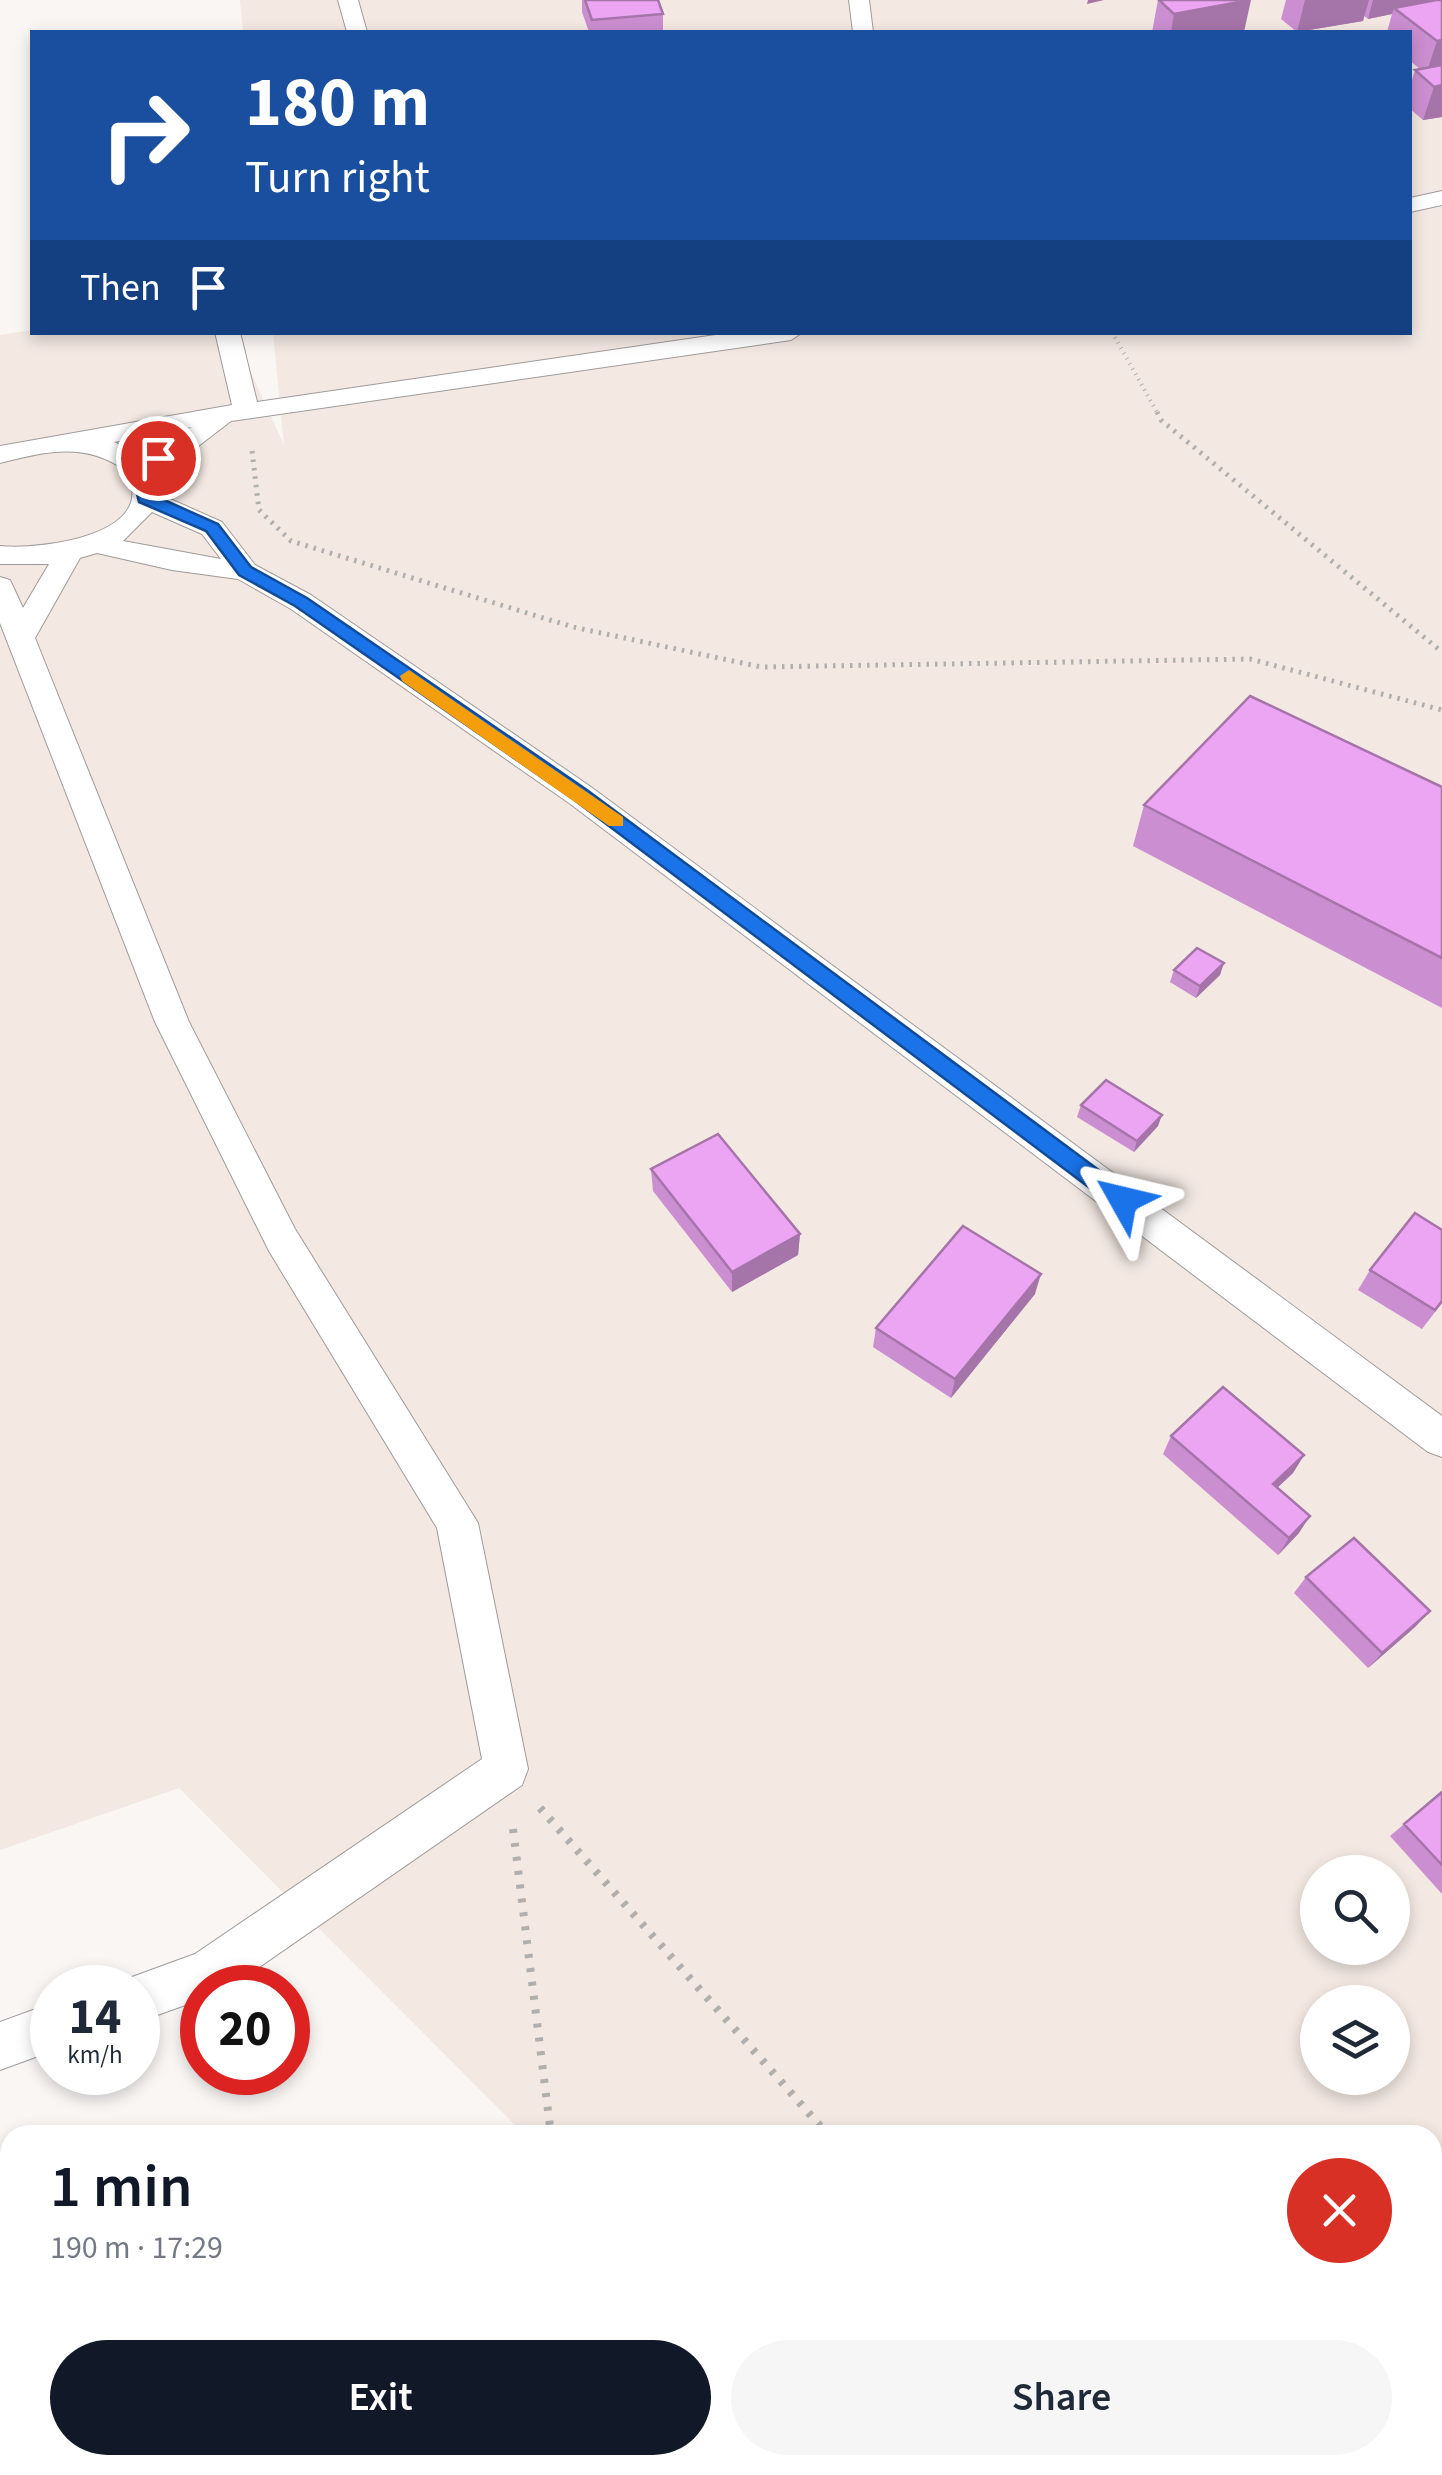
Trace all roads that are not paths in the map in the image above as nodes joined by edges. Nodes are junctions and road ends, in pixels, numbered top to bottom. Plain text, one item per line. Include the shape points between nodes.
1 (348, 0) edge
2 (859, 0) edge
3 (357, 30) edge
4 (862, 30) edge
5 (1442, 198) edge
6 (1412, 204) edge
7 (227, 335) edge
8 (771, 335) edge
9 (236, 414) junction
10 (86, 442) junction
11 (8, 448) edge
12 (138, 466) junction
13 (144, 498) junction
14 (83, 548) junction
15 (0, 555) edge
16 (245, 571) junction
17 (0, 586) edge
18 (19, 640) junction
19 (1442, 1438) edge
20 (160, 1990) edge
21 (30, 2035) edge
22 (0, 2046) edge

1 - 3 lane
2 - 4 lane
5 - 6 lane
7 - 9 lane
8 - 9 lane
9 - 10 lane
9 - 12 lane
10 - 11 lane
10 - 12 lane
12 - 13 lane
13 - 14 lane via 127,522
13 - 16 lane via 212,528
14 - 15 lane via 42,557
14 - 16 lane
14 - 18 lane
16 - 19 lane via 301,602 580,795
17 - 18 lane
18 - 20 lane via 172,1022 282,1240 457,1523 506,1770 209,1972
21 - 22 lane

